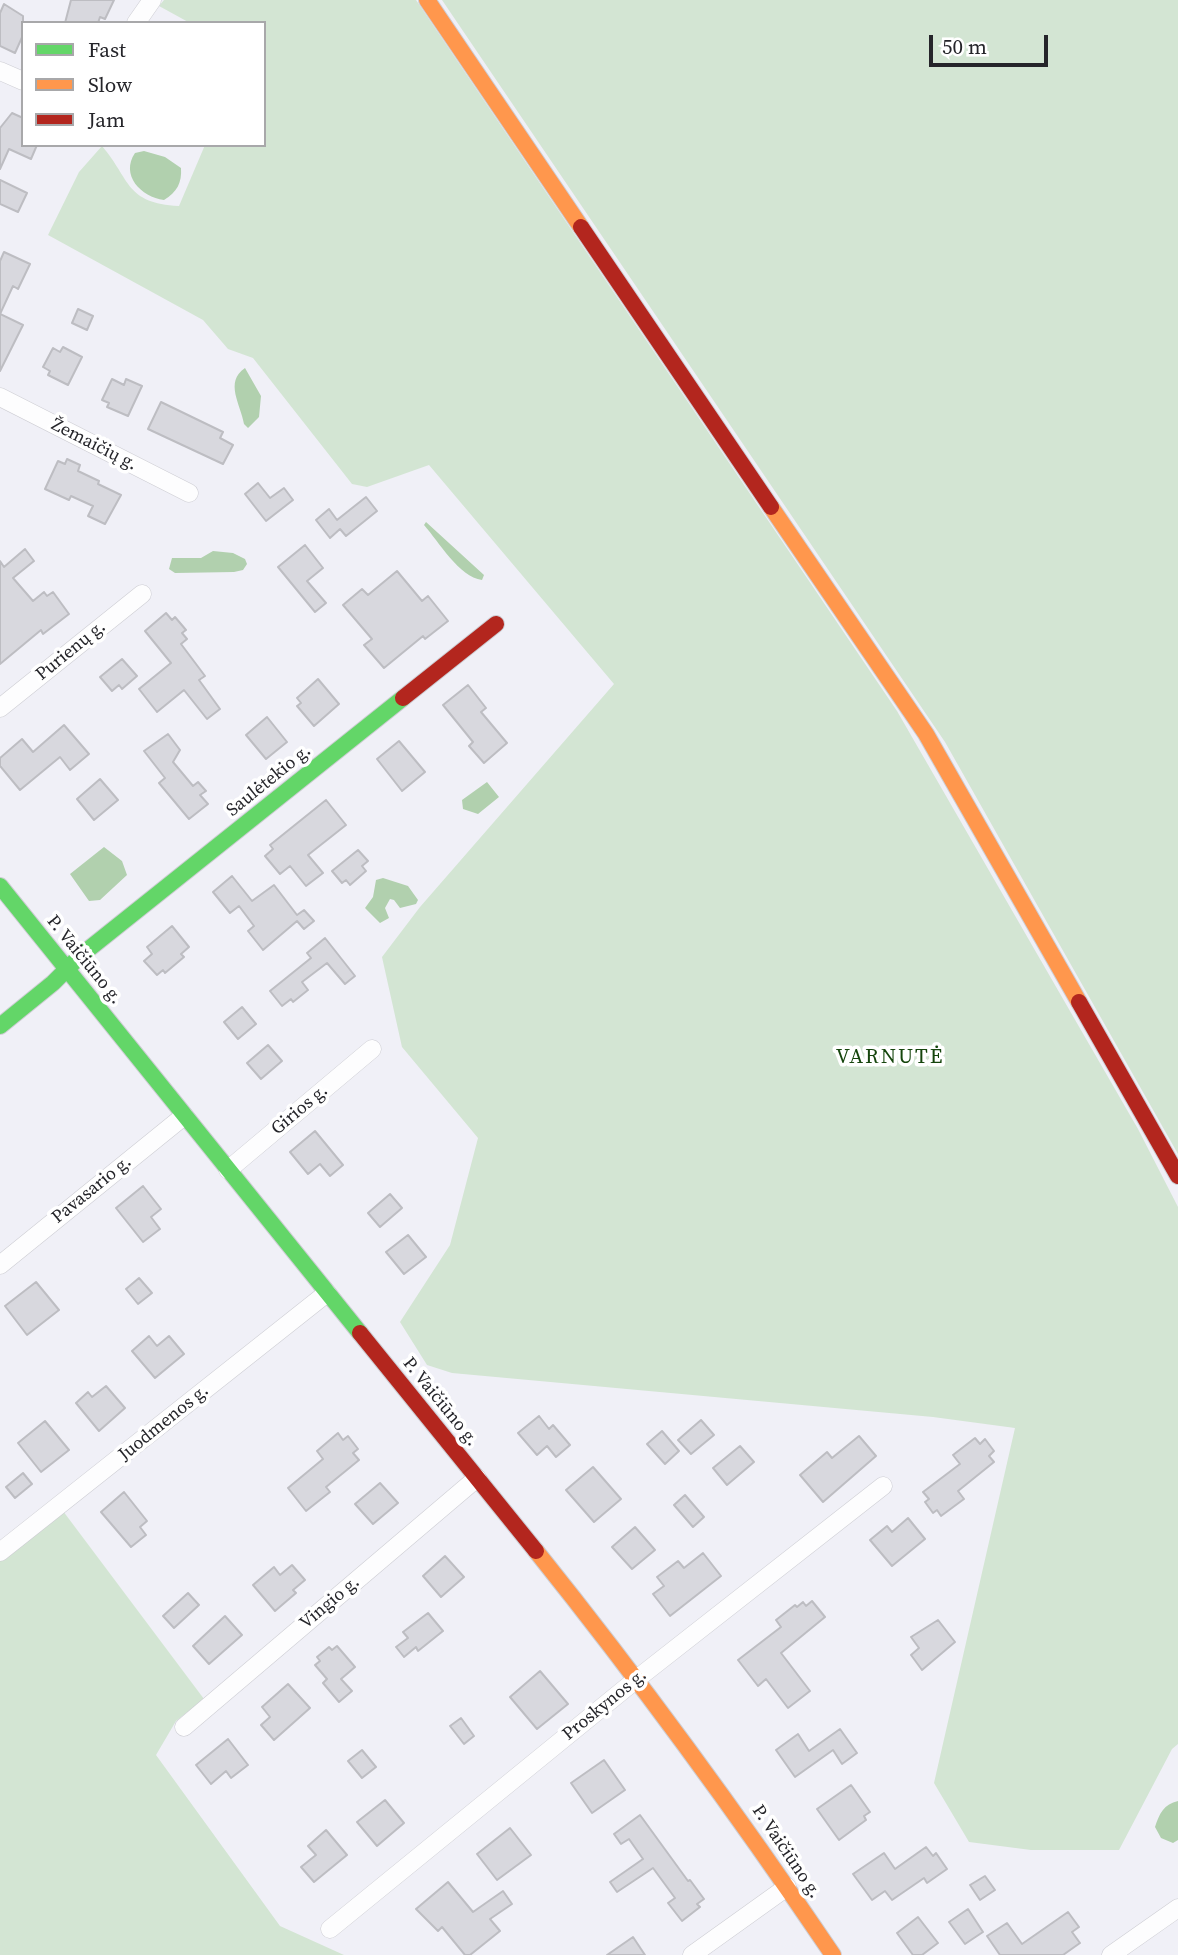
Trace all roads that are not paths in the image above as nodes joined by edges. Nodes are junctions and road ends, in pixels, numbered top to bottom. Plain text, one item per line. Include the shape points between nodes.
1 (152, 0) edge
2 (427, 0) edge
3 (137, 21) edge
4 (0, 71) edge
5 (21, 80) edge
6 (0, 397) edge
7 (189, 493) dead end
8 (142, 594) dead end
9 (496, 624) dead end
10 (0, 708) edge
11 (0, 886) edge
12 (66, 969) junction
13 (0, 1026) edge
14 (372, 1049) dead end
15 (184, 1116) junction
16 (228, 1170) junction
17 (1178, 1176) edge
18 (0, 1265) edge
19 (327, 1293) junction
20 (477, 1478) junction
21 (883, 1486) dead end
22 (0, 1552) edge
23 (638, 1678) junction
24 (184, 1727) dead end
25 (787, 1887) junction
26 (1178, 1908) edge
27 (330, 1929) dead end
28 (692, 1955) edge
29 (833, 1955) edge
30 (1111, 1955) edge

1 - 3 street
2 - 17 street via 926,734
4 - 5 street
6 - 7 street, Žemaičių g.
8 - 10 street, Purienų g.
9 - 12 street, Saulėtekio g.
11 - 12 street, P. Vaičiūno g.
12 - 13 street, Saulėtekio g.
12 - 15 street, P. Vaičiūno g.
14 - 16 street, Girios g.
15 - 16 street, P. Vaičiūno g.
15 - 18 street, Pavasario g.
16 - 19 street, P. Vaičiūno g.
19 - 20 street, P. Vaičiūno g.
19 - 22 street, Juodmenos g.
20 - 23 street, P. Vaičiūno g.
20 - 24 street, Vingio g.
21 - 23 street, Proskynos g.
23 - 25 street, P. Vaičiūno g.
23 - 27 street, Proskynos g.
25 - 28 street
25 - 29 street, P. Vaičiūno g.
26 - 30 street

